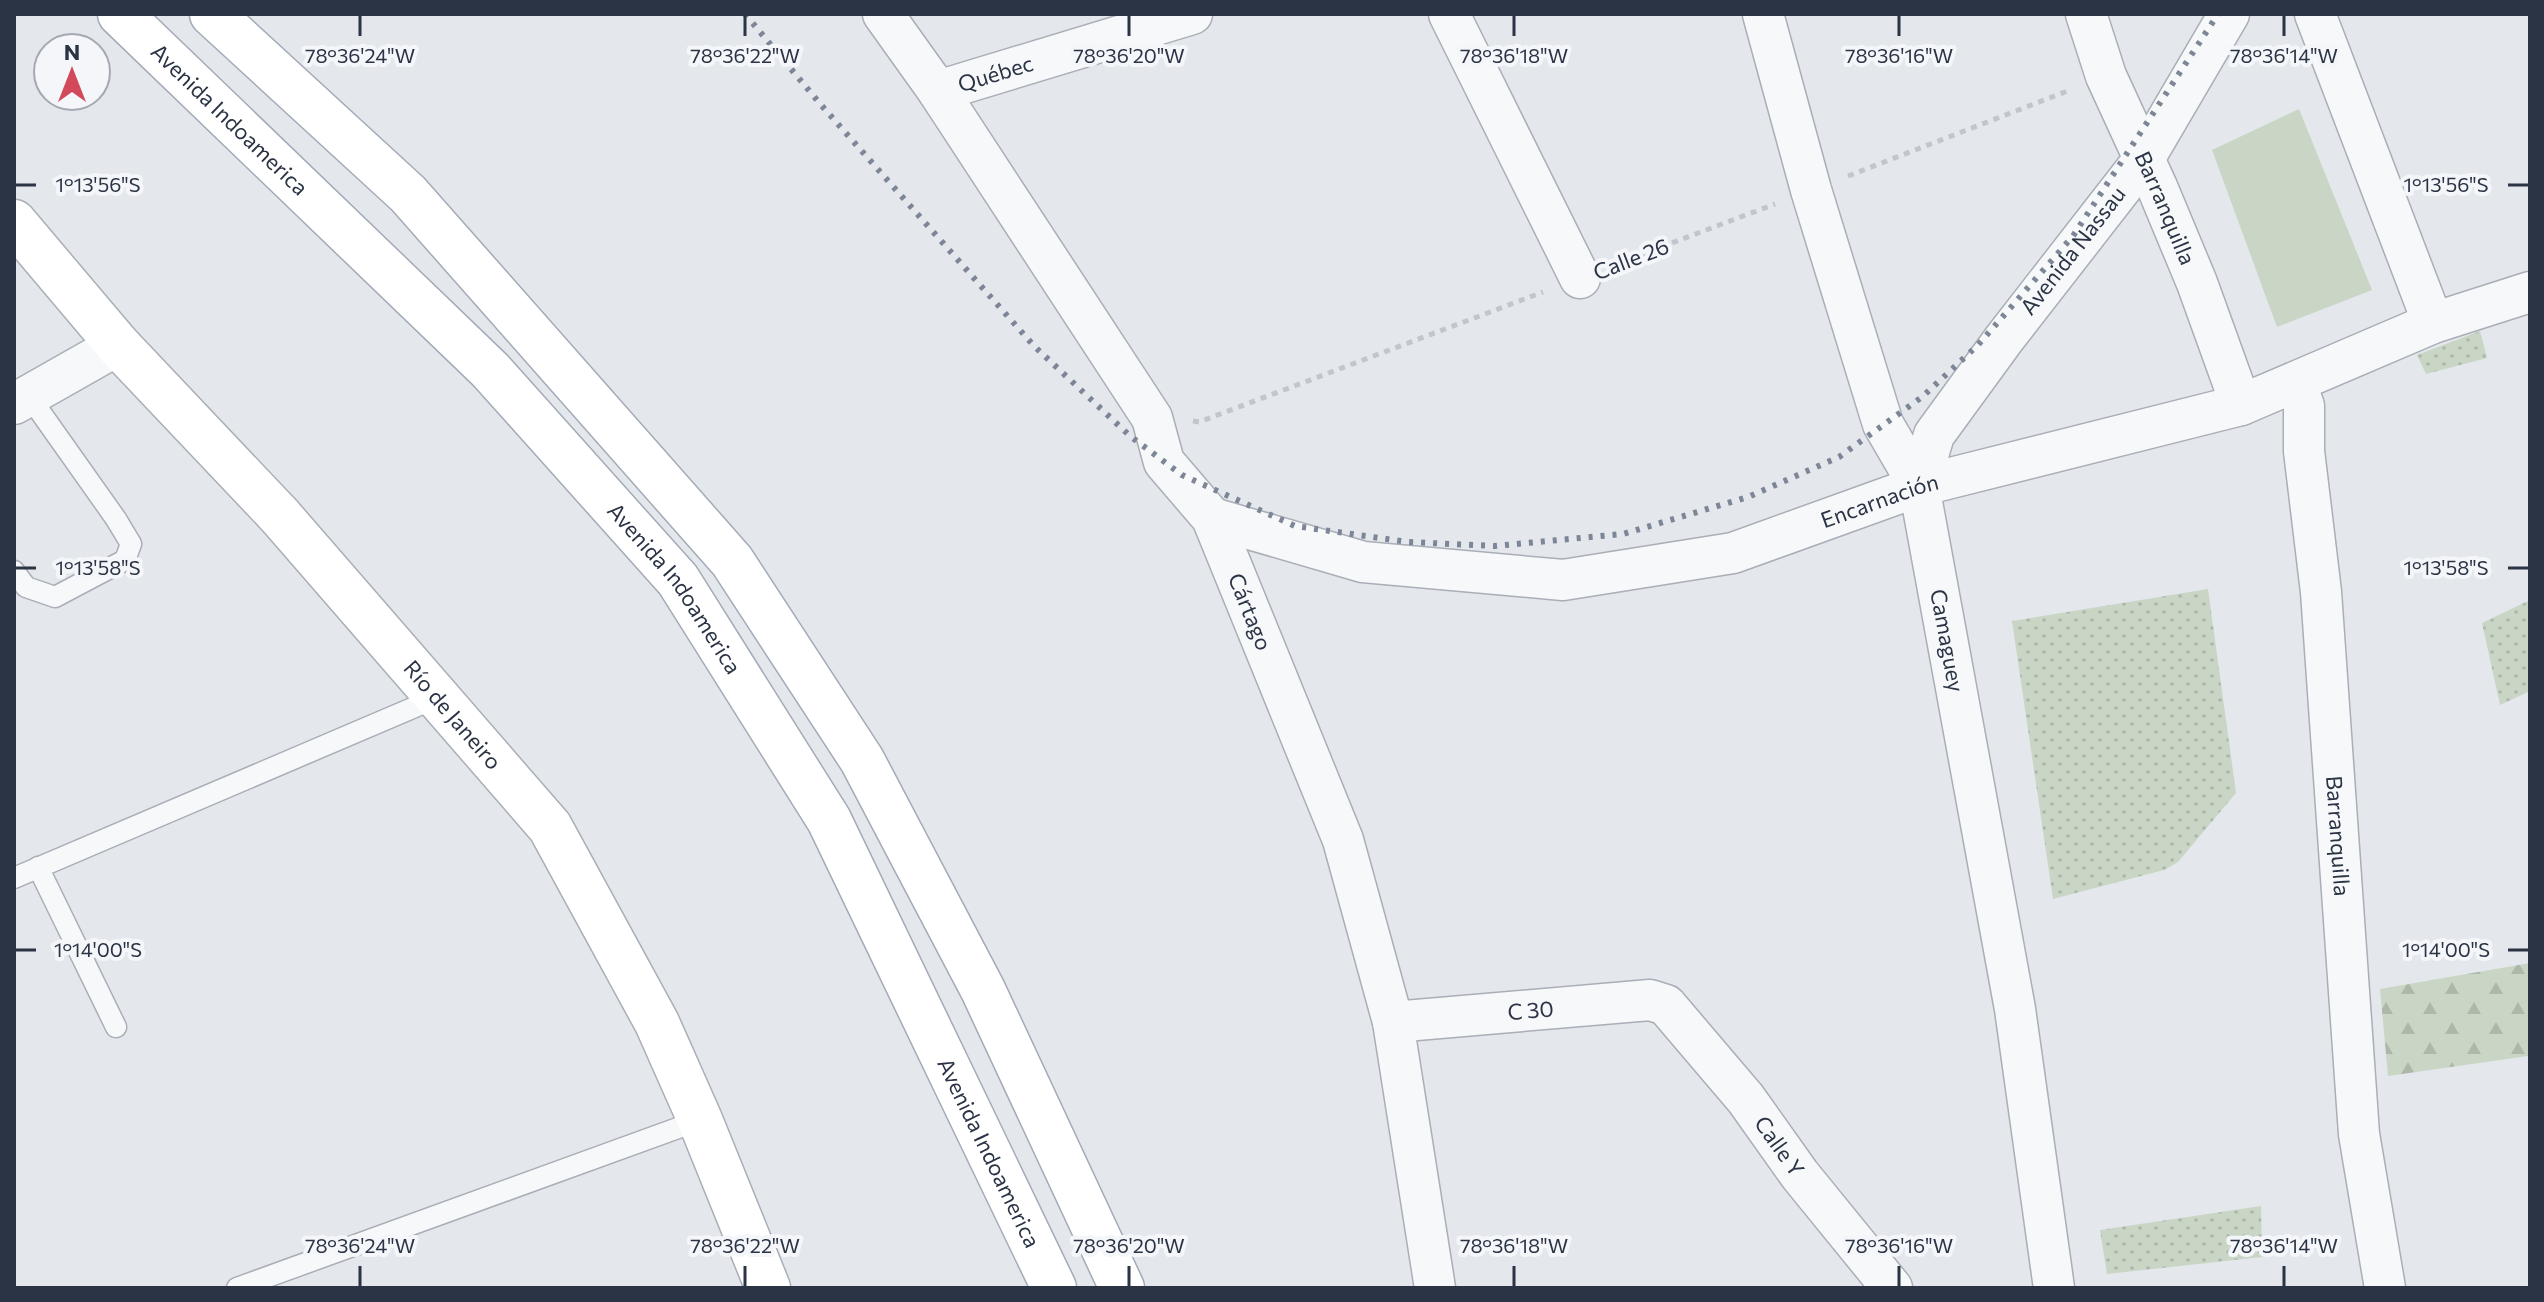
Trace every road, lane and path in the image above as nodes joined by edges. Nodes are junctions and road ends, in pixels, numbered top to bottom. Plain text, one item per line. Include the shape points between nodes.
1 (120, 14) edge
2 (212, 14) edge
3 (883, 14) edge
4 (1192, 14) edge
5 (1449, 14) edge
6 (1763, 14) edge
7 (2086, 14) edge
8 (2229, 14) edge
9 (2315, 14) edge
10 (2106, 76) junction
11 (938, 91) junction
12 (2144, 159) junction
13 (1811, 190) junction
14 (14, 222) edge
15 (1580, 278) junction
16 (2530, 292) edge
17 (2433, 323) junction
18 (118, 345) junction
19 (2296, 383) junction
20 (22, 400) edge
21 (2241, 405) junction
22 (1152, 418) junction
23 (1919, 486) junction
24 (1212, 518) junction
25 (14, 571) edge
26 (436, 698) junction
27 (38, 867) junction
28 (14, 878) edge
29 (1666, 1005) joint
30 (1393, 1022) junction
31 (116, 1027) dead end
32 (700, 1120) junction
33 (237, 1288) edge
34 (768, 1288) edge
35 (1054, 1288) edge
36 (1122, 1288) edge
37 (1435, 1288) edge
38 (1892, 1288) edge
39 (2054, 1288) edge
40 (2385, 1288) edge

1 - 35 main road, Avenida Indoamerica via 490,370 678,580 829,820
2 - 36 main road via 408,194 732,561 870,774 983,990
3 - 11 street, Cártago
4 - 11 street, Québec
5 - 15 street
6 - 13 street, Camaguey
7 - 10 street, Barranquilla
8 - 12 street, Avenida Nassau
9 - 17 street
10 - 12 street, Barranquilla
10 - 13 path, Calle 26
11 - 22 street, Cártago
12 - 21 street, Barranquilla
12 - 23 street, Avenida Nassau via 1934,435
13 - 15 path, Calle 26
13 - 23 street, Camaguey via 1883,424
14 - 18 main road, Río de Janeiro
15 - 22 path, Calle 26 via 1199,422
16 - 17 street, Encarnación
17 - 19 street, Encarnación
18 - 20 street
18 - 26 main road, Río de Janeiro via 280,516
19 - 21 street, Encarnación
19 - 40 street, Barranquilla via 2304,406 2304,451 2321,592 2359,1134
20 - 25 lane via 131,544 125,560 55,597 26,587
21 - 23 street, Encarnación
22 - 24 street, Cártago via 1164,462
23 - 24 street, Encarnación via 1733,553 1563,580 1363,562
23 - 39 street, Camaguey via 2015,1009
24 - 30 street, Cártago via 1343,840
26 - 27 lane
26 - 32 main road, Río de Janeiro via 550,827 657,1023
27 - 28 lane
27 - 31 lane
29 - 30 street, C 30 via 1650,1000
29 - 38 street, Calle Y
30 - 37 street, Cártago
32 - 33 lane
32 - 34 main road, Río de Janeiro

